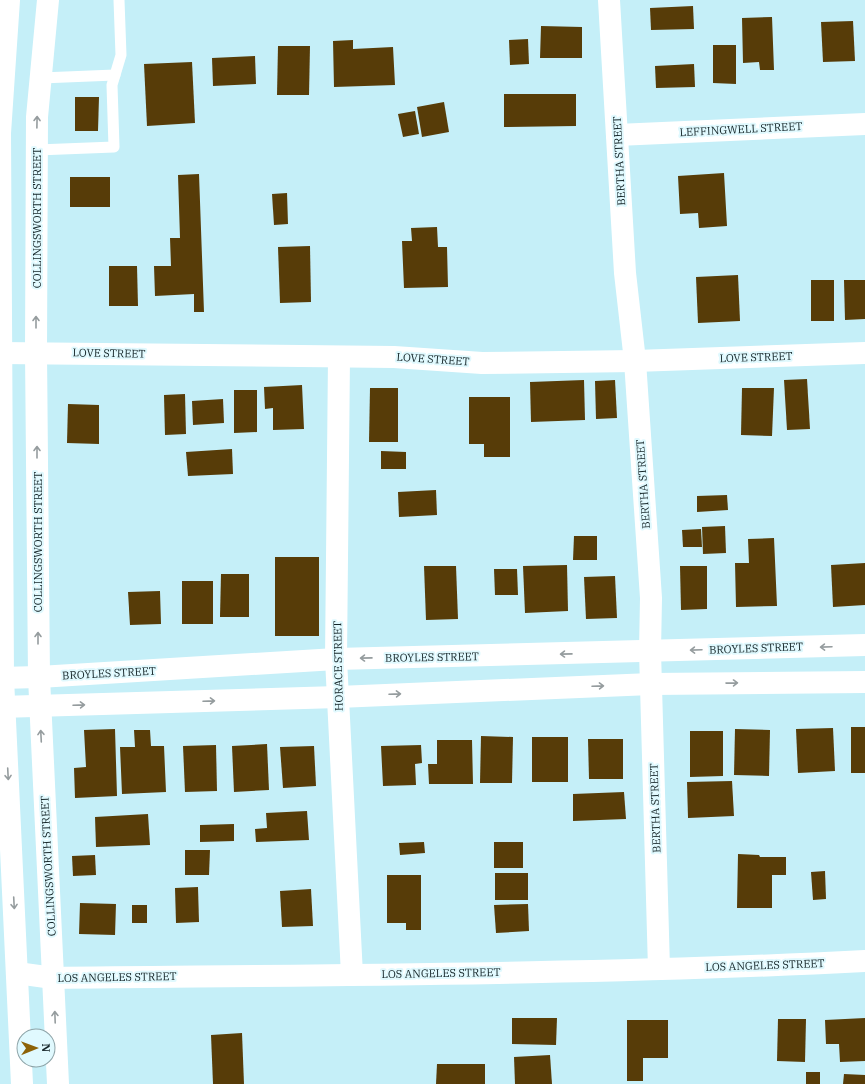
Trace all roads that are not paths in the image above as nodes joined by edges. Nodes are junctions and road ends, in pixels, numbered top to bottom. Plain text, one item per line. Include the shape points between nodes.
1 (9, 0) edge
2 (48, 0) edge
3 (119, 0) edge
4 (609, 0) edge
5 (115, 75) junction
6 (41, 78) junction
7 (865, 124) edge
8 (617, 135) junction
9 (37, 150) junction
10 (36, 352) junction
11 (0, 353) edge
12 (865, 354) edge
13 (339, 357) junction
14 (635, 361) junction
15 (865, 645) edge
16 (650, 652) junction
17 (336, 659) junction
18 (38, 677) junction
19 (1, 678) edge
20 (865, 682) edge
21 (651, 684) junction
22 (338, 697) junction
23 (40, 706) junction
24 (2, 707) edge
25 (865, 961) edge
26 (659, 969) junction
27 (17, 973) junction
28 (352, 975) junction
29 (53, 978) junction
30 (22, 1084) edge
31 (58, 1084) edge

1 - 11 main road via 0,133
2 - 6 main road, COLLINGSWORTH STREET
3 - 5 lane via 121,55
4 - 8 main road, BERTHA STREET
5 - 6 lane
5 - 9 lane via 112,85 114,147
9 -> 6 main road, COLLINGSWORTH STREET
7 - 8 main road, LEFFINGWELL STREET
8 - 14 main road, BERTHA STREET
10 -> 9 main road, COLLINGSWORTH STREET
10 - 11 main road, LOVE STREET
10 - 13 main road, LOVE STREET
18 -> 10 main road, COLLINGSWORTH STREET
11 - 19 main road
12 - 14 main road, LOVE STREET
13 - 14 main road, LOVE STREET via 394,356 482,363
13 - 17 main road, HORACE STREET
14 - 16 main road, BERTHA STREET via 650,598
15 -> 16 main road, BROYLES STREET
16 -> 17 main road, BROYLES STREET
16 - 21 main road, BERTHA STREET
17 - 18 main road, BROYLES STREET
17 - 22 main road, HORACE STREET
18 - 19 main road, BROYLES STREET
18 - 23 main road, COLLINGSWORTH STREET
19 - 24 main road
21 -> 20 main road
22 -> 21 main road
21 - 26 main road, BERTHA STREET
23 -> 22 main road
22 - 28 main road, HORACE STREET
23 - 24 main road
29 -> 23 main road, COLLINGSWORTH STREET
24 -> 27 main road
25 - 26 main road, LOS ANGELES STREET
26 - 28 main road, LOS ANGELES STREET
27 - 29 main road, LOS ANGELES STREET
27 - 30 main road
28 - 29 main road, LOS ANGELES STREET
31 -> 29 main road, COLLINGSWORTH STREET

